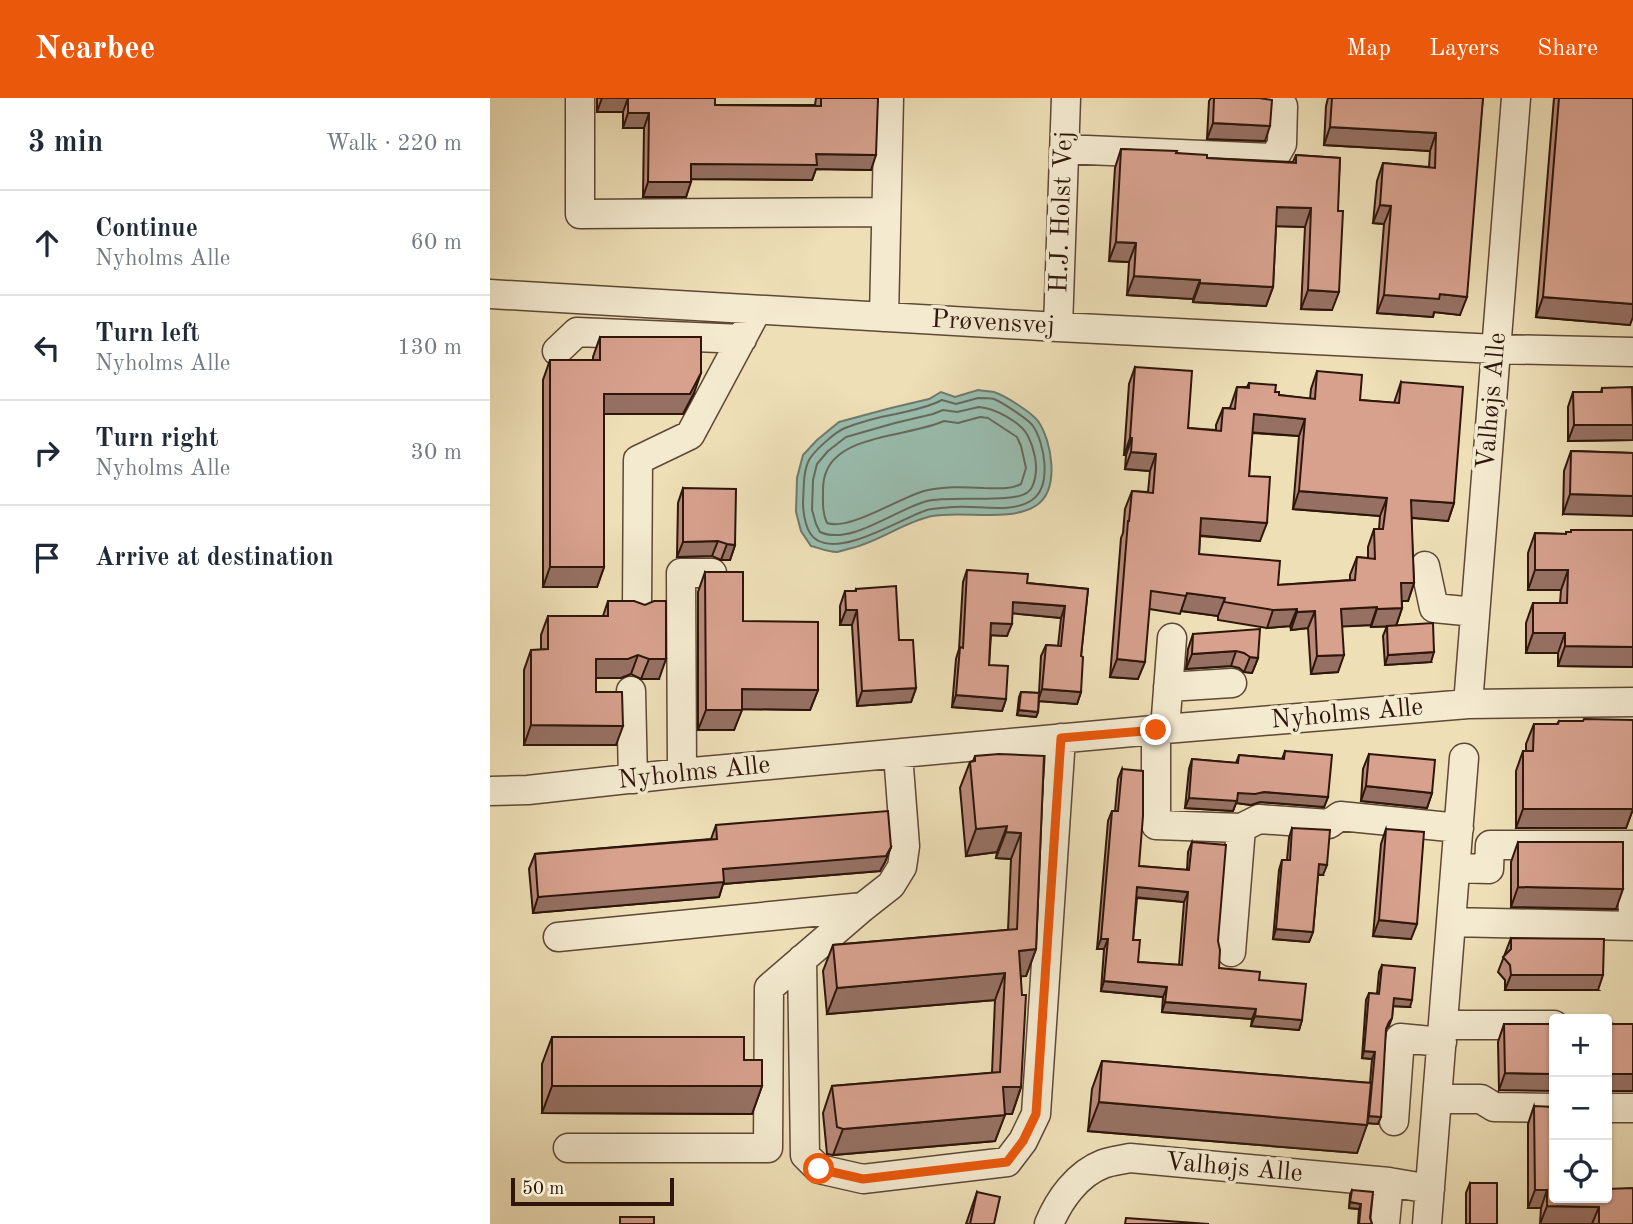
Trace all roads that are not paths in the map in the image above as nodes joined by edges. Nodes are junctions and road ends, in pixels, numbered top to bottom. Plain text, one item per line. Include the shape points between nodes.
1 (580, 98) edge
2 (889, 98) edge
3 (1066, 98) edge
4 (1256, 98) edge
5 (1516, 98) edge
6 (1064, 149) junction
7 (886, 212) junction
8 (490, 295) edge
9 (580, 300) junction
10 (757, 310) junction
11 (884, 317) junction
12 (1058, 327) junction
13 (742, 339) junction
14 (1496, 349) junction
15 (1633, 352) edge
16 (1425, 565) dead end
17 (712, 573) edge
18 (638, 608) edge
19 (1475, 612) junction
20 (1172, 638) dead end
21 (1232, 683) dead end
22 (1168, 687) junction
23 (631, 691) dead end
24 (1633, 702) edge
25 (1468, 704) junction
26 (1161, 729) junction
27 (1061, 738) junction
28 (898, 754) junction
29 (1464, 758) dead end
30 (682, 773) junction
31 (632, 779) junction
32 (490, 791) edge
33 (1241, 828) junction
34 (1459, 828) junction
35 (1456, 868) junction
36 (863, 907) junction
37 (1451, 922) junction
38 (558, 937) dead end
39 (1231, 953) dead end
40 (802, 958) junction
41 (1549, 1025) edge
42 (1442, 1033) junction
43 (1437, 1099) junction
44 (1549, 1108) edge
45 (1612, 1108) edge
46 (1633, 1108) edge
47 (1394, 1121) dead end
48 (568, 1148) dead end
49 (1389, 1182) junction
50 (1430, 1188) junction
51 (1052, 1216) edge
52 (1385, 1224) edge
53 (1427, 1224) edge

1 - 7 street via 580,214
2 - 7 street
3 - 6 street, H.J. Holst Vej
4 - 6 street via 1279,99 1283,106 1282,144 1274,158
5 - 14 street, Valhøjs Alle
6 - 12 street, H.J. Holst Vej
7 - 11 street
8 - 9 street, Prøvensvej
9 - 10 street, Prøvensvej
9 - 13 street via 567,342
10 - 11 street, Prøvensvej
10 - 13 street
11 - 12 street, Prøvensvej
12 - 14 street, Prøvensvej
13 - 18 street via 690,435 638,460
14 - 15 street, Prøvensvej
14 - 19 street, Valhøjs Alle
16 - 19 street via 1434,608
17 - 30 street via 681,573
19 - 25 street, Valhøjs Alle
20 - 22 street
21 - 22 street
22 - 26 street
23 - 31 street
24 - 25 street, Nyholms Alle
25 - 26 street, Nyholms Alle
26 - 27 street, Nyholms Alle
26 - 33 street via 1156,825
27 - 28 street, Nyholms Alle
27 - 40 street via 1036,1114 1007,1162 863,1179 819,1169 805,1155
28 - 30 street, Nyholms Alle
28 - 36 street via 905,846 902,867 891,885
29 - 34 street
30 - 31 street, Nyholms Alle
31 - 32 street, Nyholms Alle
33 - 34 street via 1259,819 1329,824 1340,816
33 - 39 street
34 - 35 street
35 - 37 street
35 - 37 street via 1489,869 1490,845 1632,845 1633,926
36 - 38 street
36 - 40 street
37 - 42 street
40 - 48 street via 769,988 768,1148
41 - 42 street
42 - 43 street
42 - 47 street via 1401,1038
43 - 44 street
43 - 50 street
45 - 46 street
49 - 50 street, Valhøjs Alle
49 - 51 street, Valhøjs Alle via 1130,1158 1102,1165 1079,1179
49 - 52 street
50 - 53 street

